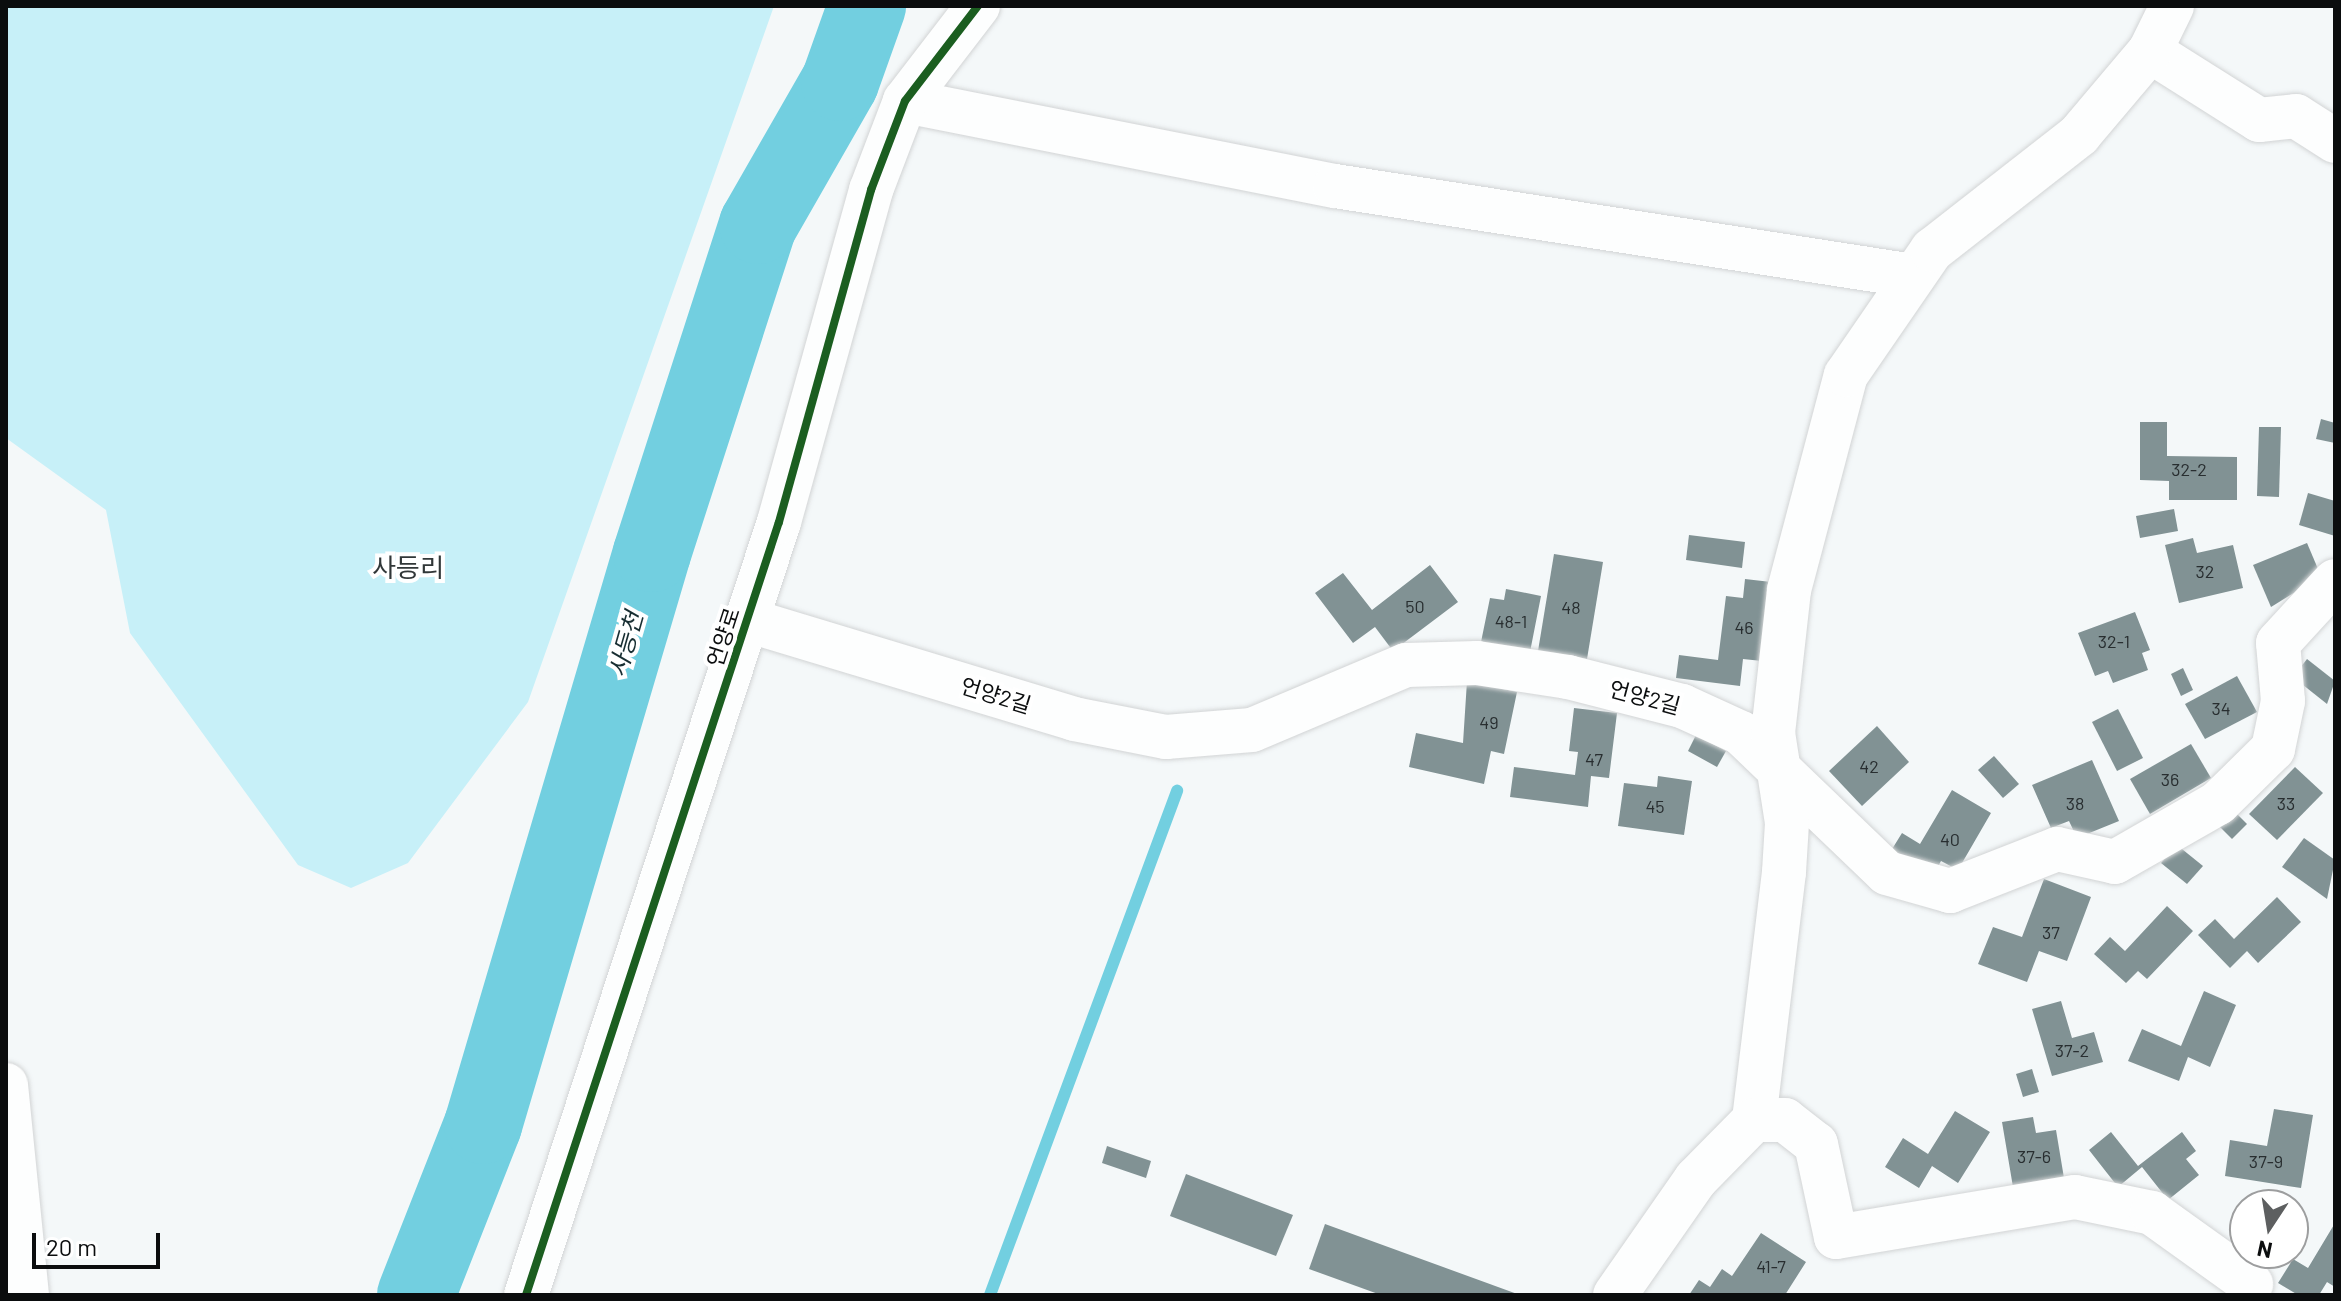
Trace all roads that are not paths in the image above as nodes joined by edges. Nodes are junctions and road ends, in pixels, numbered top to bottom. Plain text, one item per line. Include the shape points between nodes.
1 (978, 6) edge
2 (2172, 6) edge
3 (2150, 51) junction
4 (905, 101) junction
5 (2335, 141) edge
6 (1913, 276) junction
7 (2335, 581) edge
8 (747, 620) junction
9 (1781, 778) junction
10 (6, 1085) edge
11 (1754, 1120) junction
12 (2251, 1284) dead end
13 (27, 1295) edge
14 (526, 1295) edge
15 (1615, 1295) edge

1 - 4 street, 언양로
2 - 3 street
3 - 5 street via 2259,120 2296,116
3 - 6 street via 2079,135 1932,250
4 - 6 street via 1335,186
4 - 8 street, 언양로 via 871,190
6 - 9 street via 1846,375 1825,452 1789,590 1773,733
7 - 9 street, 언양2길 via 2278,643 2283,701 2273,749 2218,803 2115,862 2057,849 1950,891 1920,887 1887,873
8 - 9 street, 언양2길 via 1074,719 1166,737 1252,730 1406,665 1507,667 1682,706 1741,733
8 - 14 street, 언양로
9 - 11 street via 1784,872
10 - 13 street
11 - 12 street via 1785,1120 1816,1144 1836,1237 2075,1197 2152,1213
11 - 15 street via 1696,1179

